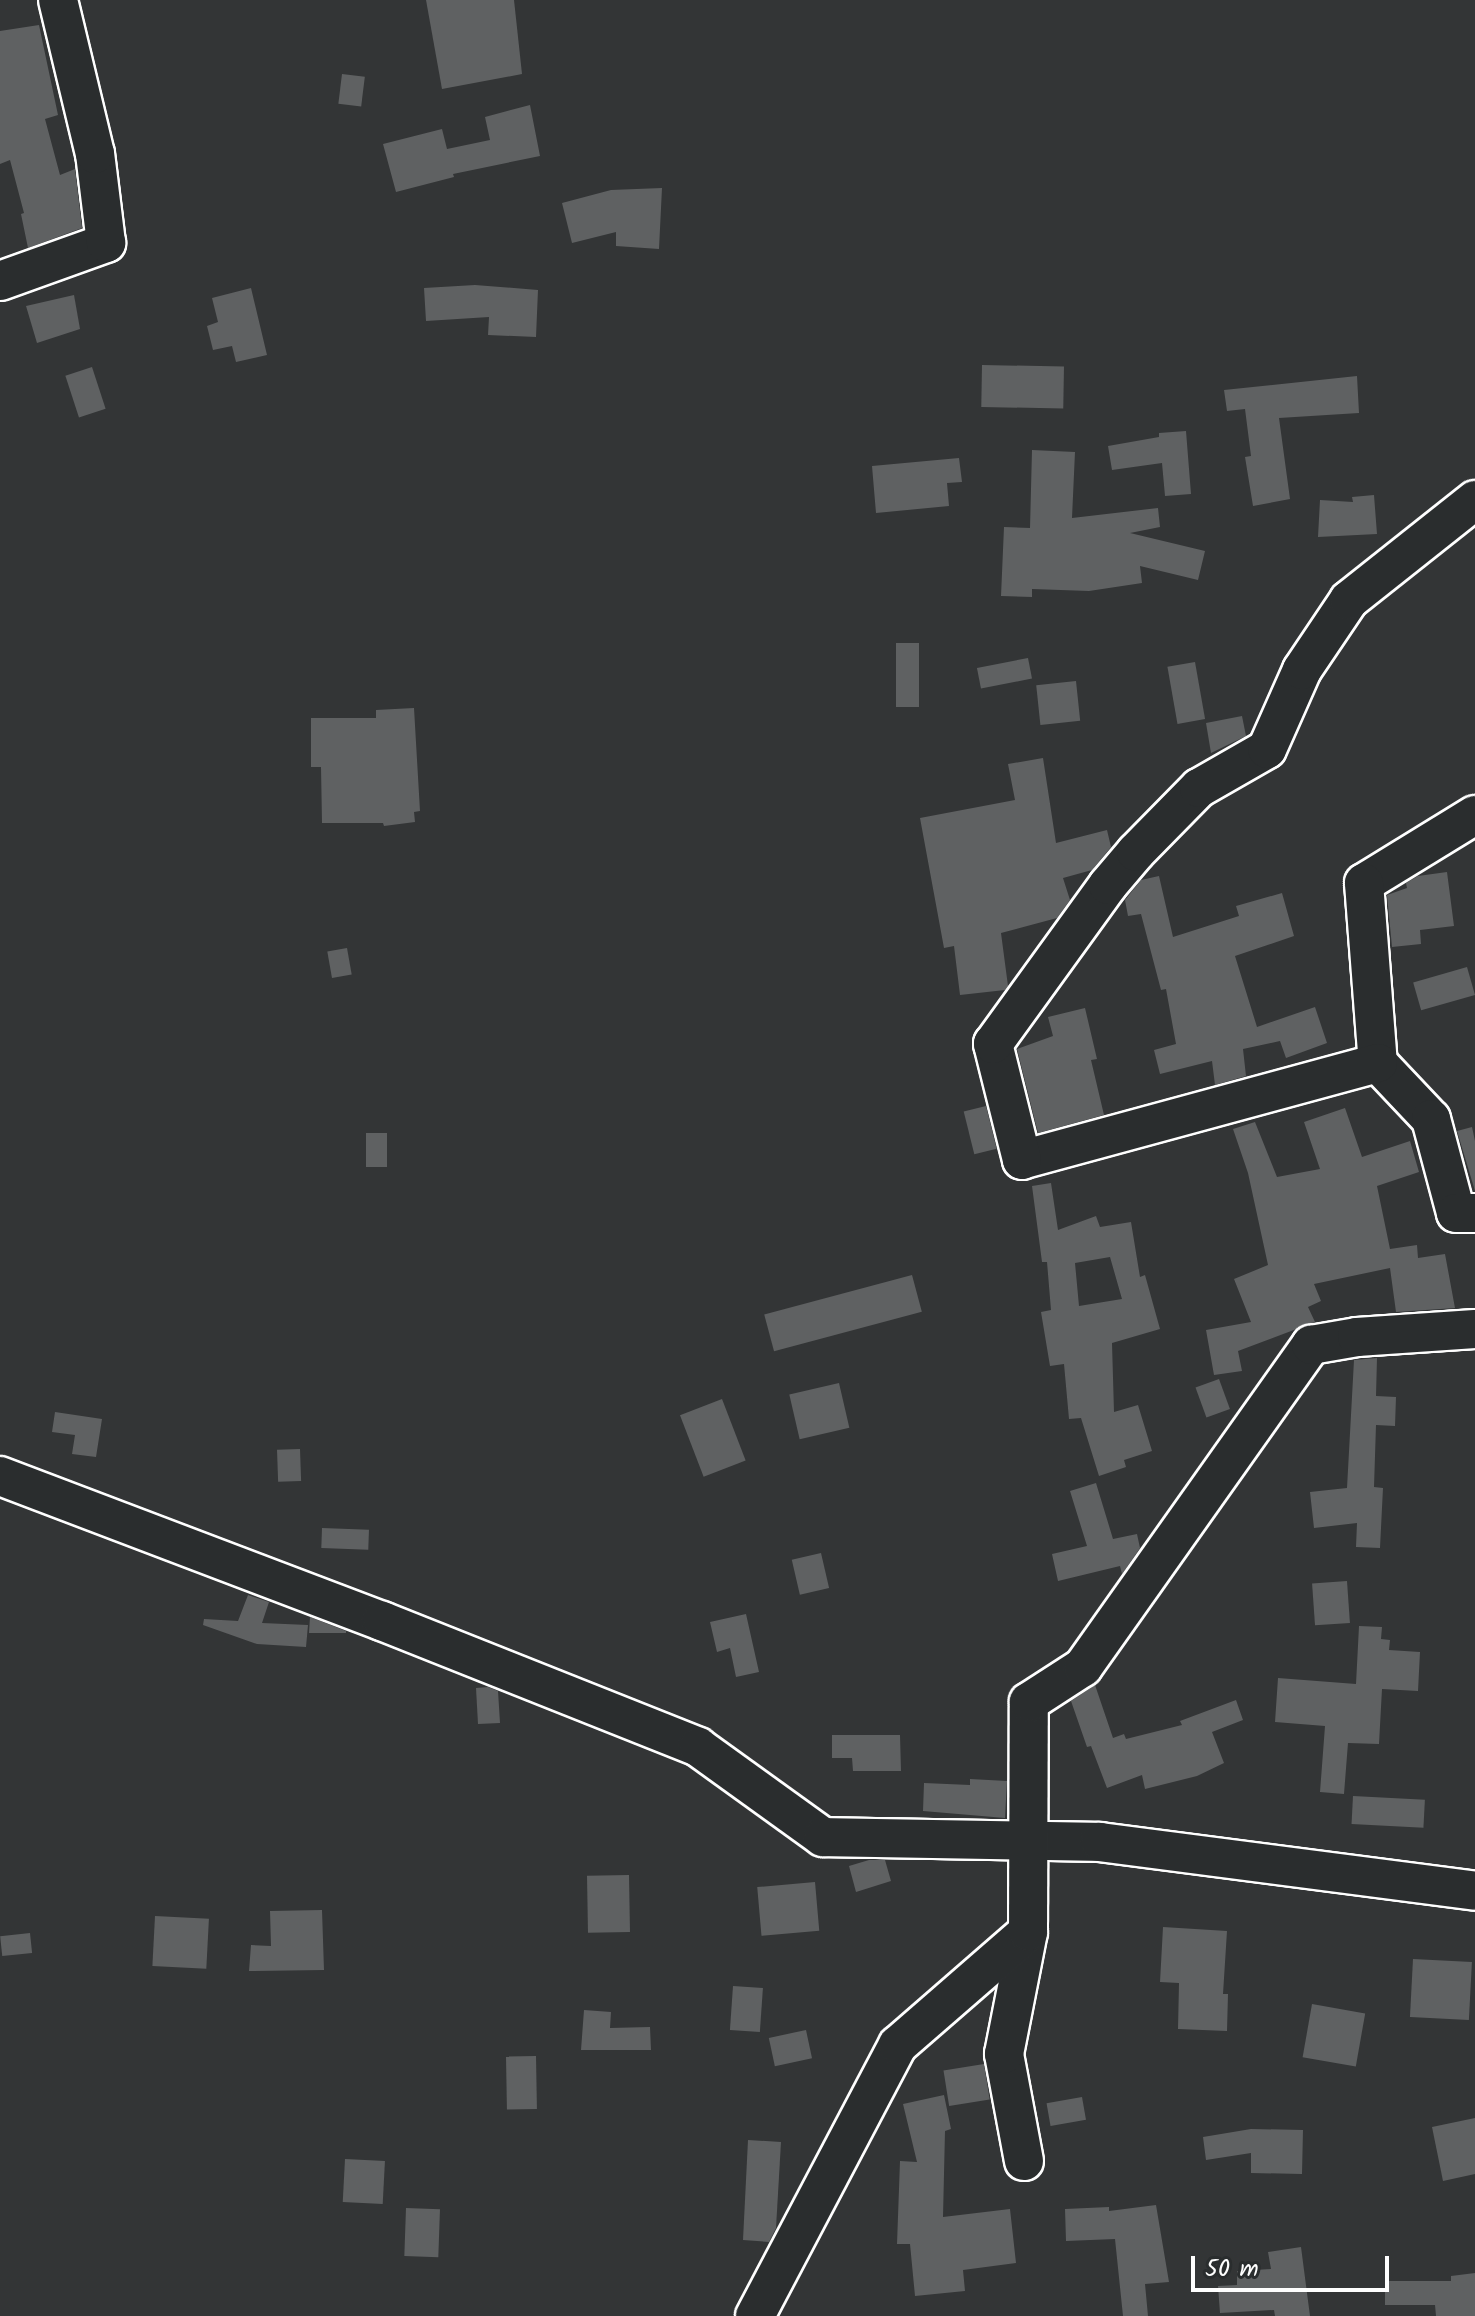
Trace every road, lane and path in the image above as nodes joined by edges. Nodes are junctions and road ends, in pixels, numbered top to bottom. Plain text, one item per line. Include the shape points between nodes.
1 (58, 0) edge
2 (0, 281) edge
3 (1475, 500) edge
4 (1475, 815) edge
5 (1378, 1063) junction
6 (1475, 1213) edge
7 (1475, 1329) edge
8 (0, 1476) edge
9 (1028, 1842) junction
10 (1475, 1891) edge
11 (1028, 1932) junction
12 (1024, 2161) dead end
13 (755, 2316) edge

1 - 2 street via 95,154 106,243
3 - 5 street via 1349,600 1302,670 1267,749 1199,788 1136,852 993,1044 1022,1160
4 - 5 street via 1364,883
5 - 6 street via 1431,1119 1456,1213
7 - 9 street via 1311,1345 1083,1667 1029,1702
8 - 9 street via 698,1747 823,1837
9 - 10 street via 1100,1842
9 - 11 street
11 - 12 street via 1004,2054
11 - 13 street via 898,2045

